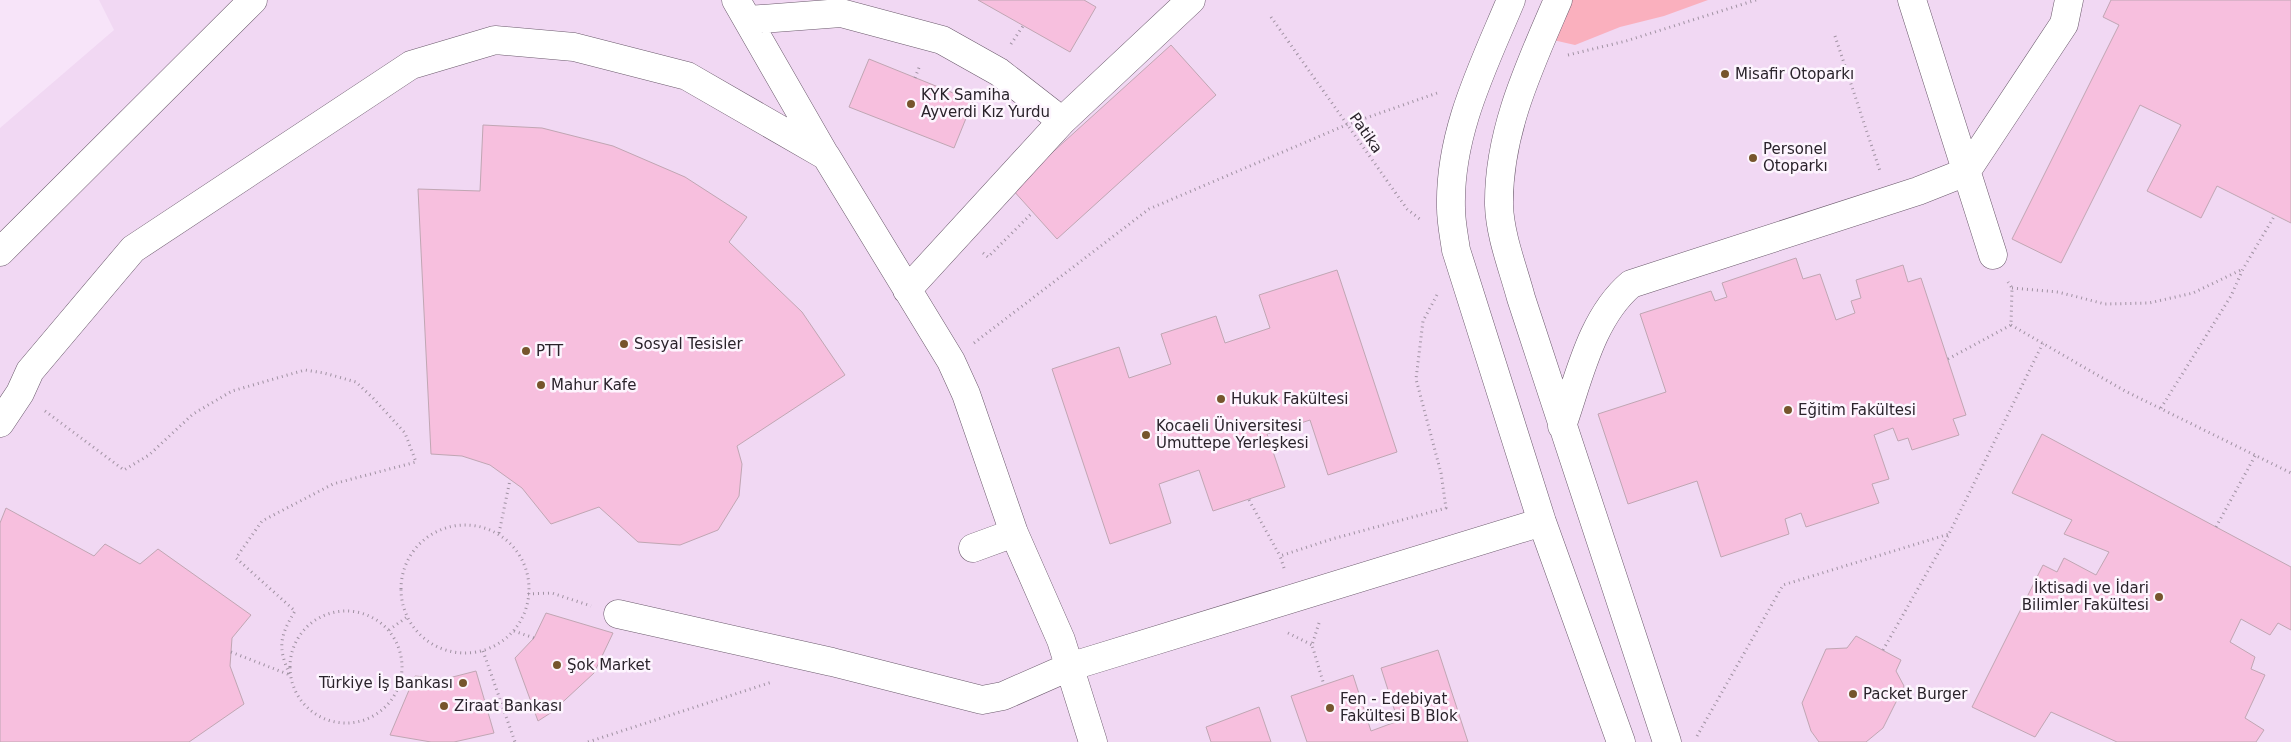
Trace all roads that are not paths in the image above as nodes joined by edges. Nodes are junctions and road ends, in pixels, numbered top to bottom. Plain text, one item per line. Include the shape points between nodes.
1 (253, 0) edge
2 (1191, 0) edge
3 (1511, 0) edge
4 (1558, 0) edge
5 (1912, 0) edge
6 (2069, 0) edge
7 (742, 10) edge
8 (1062, 121) junction
9 (826, 156) junction
10 (1966, 172) junction
11 (0, 252) edge
12 (1993, 255) road end
13 (907, 290) junction
14 (0, 423) edge
15 (1562, 426) junction
16 (1542, 522) junction
17 (1014, 533) junction
18 (973, 548) dead end
19 (618, 614) road end
20 (1069, 668) junction
21 (1093, 742) edge
22 (1621, 742) edge
23 (1667, 742) edge

1 - 11 lane
2 - 8 lane
3 - 16 lane via 1461,123 1453,161 1450,208 1457,252
4 - 15 lane via 1530,64 1510,123 1499,206 1521,298
5 - 10 lane
6 - 10 lane via 2064,24
7 - 8 lane via 841,13 942,40 999,72
7 - 9 lane
8 - 13 lane
9 - 13 lane
9 - 14 lane via 687,76 574,47 495,40 411,65 133,249 30,371
10 - 12 lane
10 - 15 lane via 1631,284 1618,295 1602,319
13 - 17 lane via 951,361 966,394
15 - 23 lane
16 - 20 lane
16 - 22 lane
17 - 18 lane
17 - 20 lane via 1061,640
19 - 20 lane via 982,700 1003,696
20 - 21 lane

